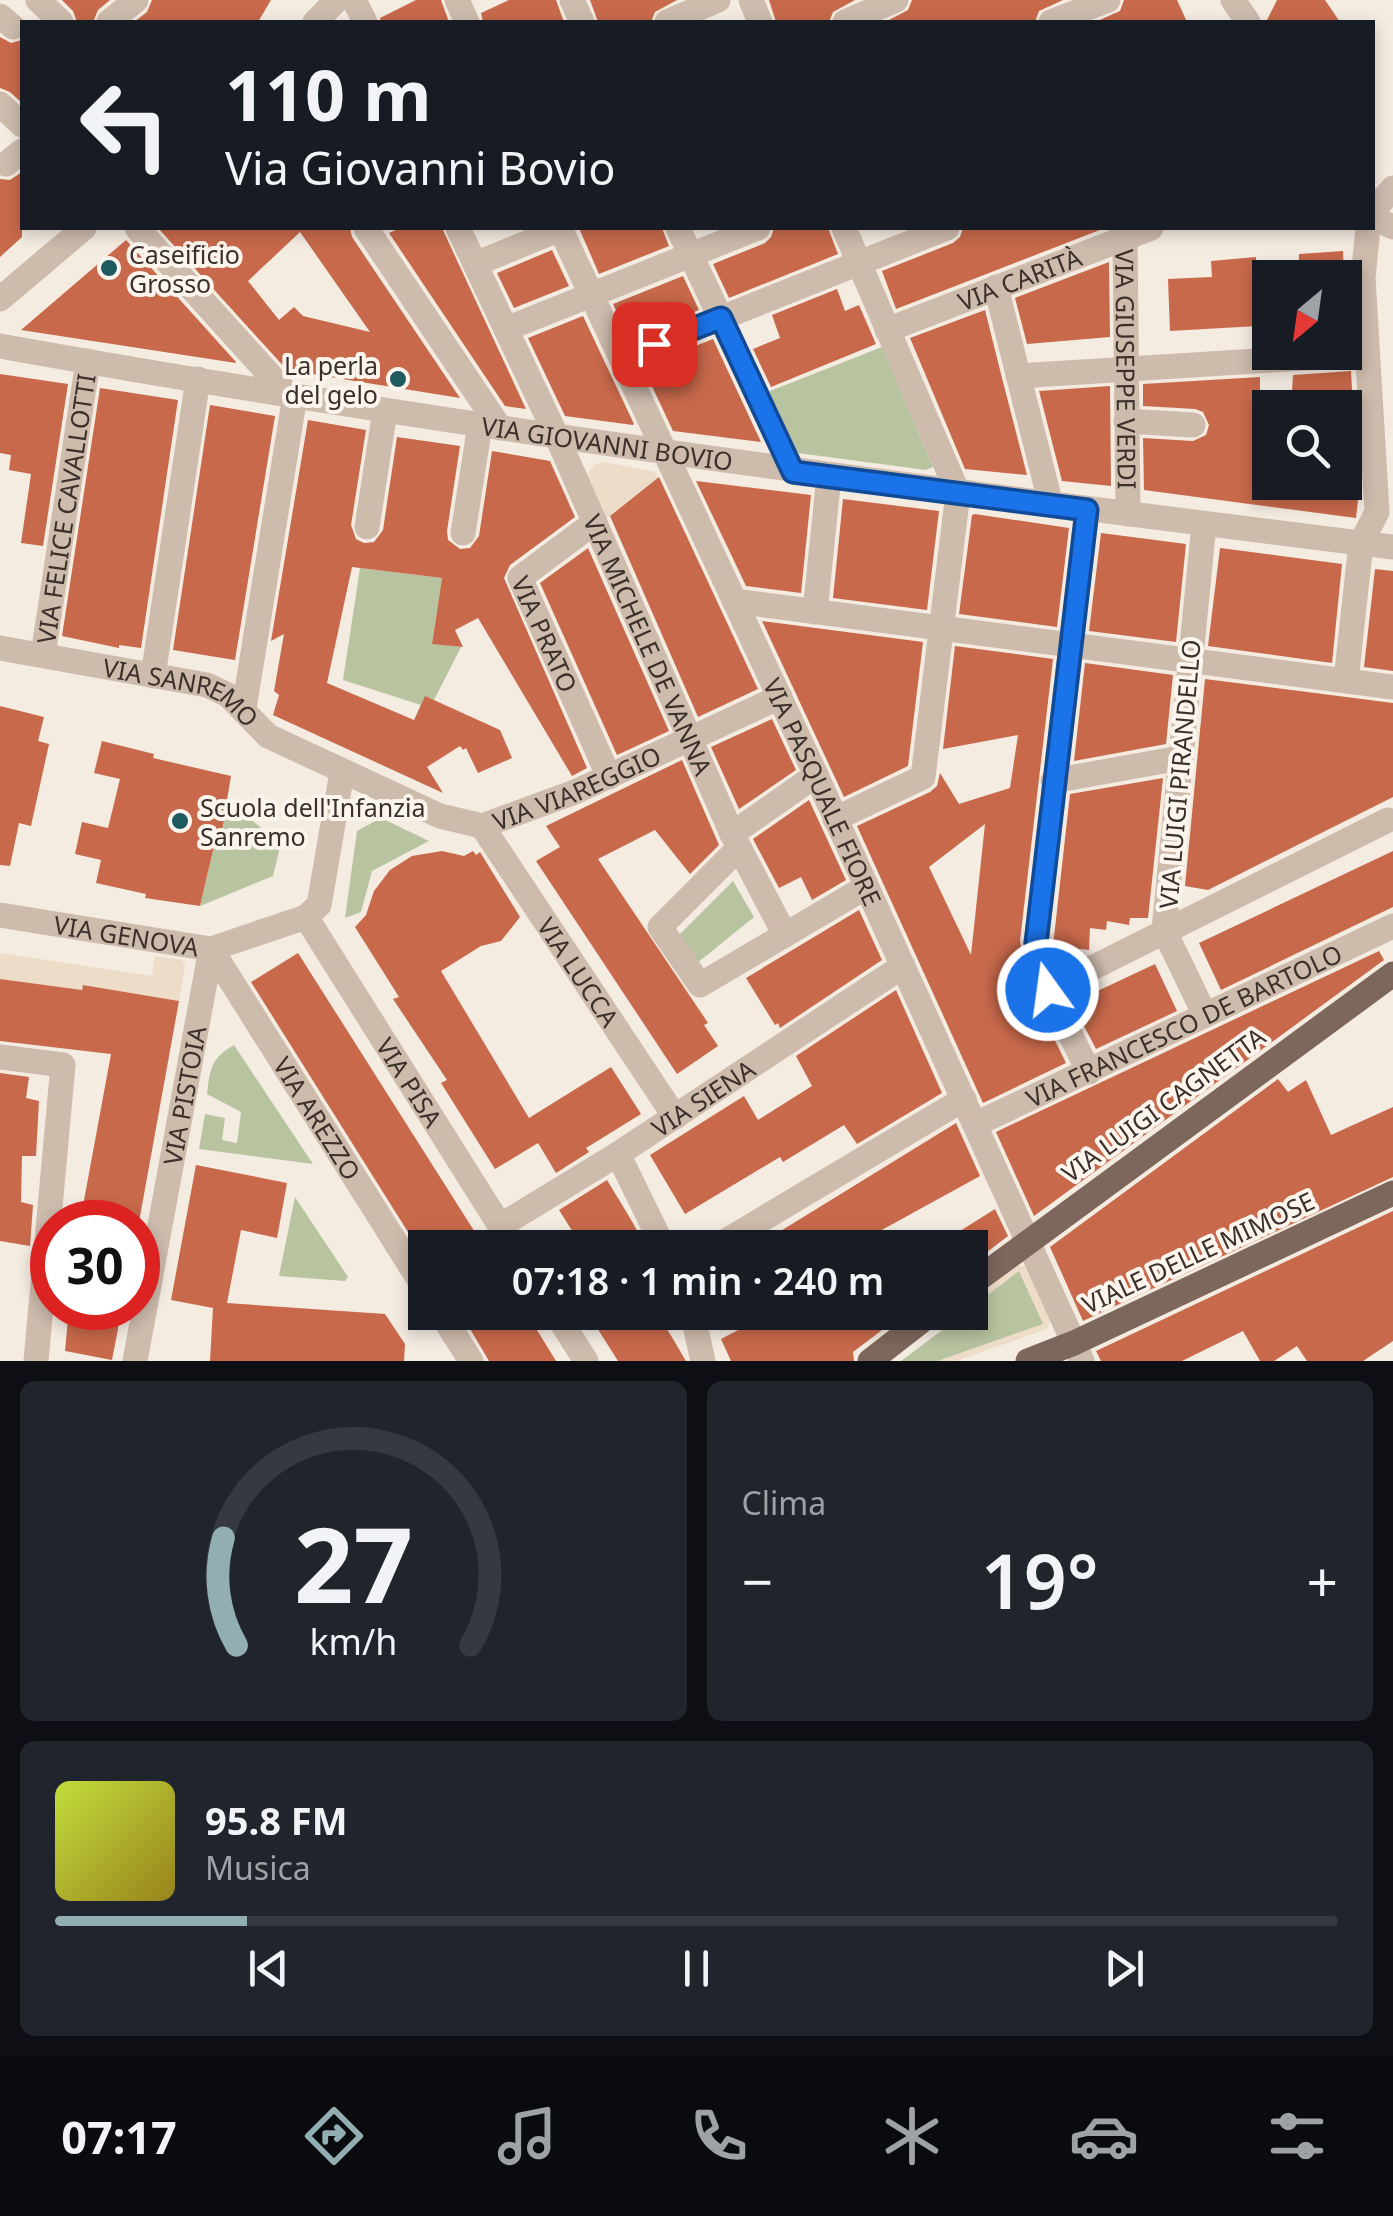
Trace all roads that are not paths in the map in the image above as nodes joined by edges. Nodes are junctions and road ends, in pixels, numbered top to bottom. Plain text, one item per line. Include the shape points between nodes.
1 (38, 0) edge
2 (136, 0) edge
3 (337, 0) edge
4 (718, 0) edge
5 (896, 0) edge
6 (1108, 0) edge
7 (59, 20) edge
8 (111, 20) edge
9 (317, 20) edge
10 (672, 20) edge
11 (850, 20) edge
12 (1056, 20) edge
13 (0, 104) edge
14 (20, 123) edge
15 (1393, 188) edge
16 (1375, 211) edge
17 (82, 230) edge
18 (139, 230) edge
19 (373, 230) edge
20 (459, 230) edge
21 (556, 230) edge
22 (562, 230) edge
23 (679, 230) edge
24 (753, 230) edge
25 (845, 230) edge
26 (942, 230) edge
27 (1368, 230) edge
28 (1123, 232) edge
29 (692, 256) junction
30 (475, 264) junction
31 (859, 264) junction
32 (996, 287) junction
33 (591, 296) junction
34 (0, 299) edge
35 (721, 318) junction
36 (506, 329) junction
37 (887, 330) junction
38 (0, 346) edge
39 (1367, 354) junction
40 (621, 358) junction
41 (88, 361) junction
42 (1125, 368) junction
43 (1018, 376) junction
44 (198, 379) junction
45 (291, 395) junction
46 (385, 411) junction
47 (1126, 421) junction
48 (1193, 426) dead end
49 (490, 427) junction
50 (557, 437) junction
51 (664, 453) junction
52 (793, 472) junction
53 (829, 476) junction
54 (958, 493) junction
55 (1051, 504) junction
56 (1087, 510) junction
57 (1128, 514) junction
58 (595, 522) junction
59 (1204, 524) junction
60 (367, 527) dead end
61 (463, 532) dead end
62 (1361, 543) junction
63 (1393, 547) edge
64 (734, 602) junction
65 (815, 612) junction
66 (942, 630) junction
67 (1069, 646) junction
68 (0, 648) edge
69 (42, 656) junction
70 (1190, 661) junction
71 (153, 676) junction
72 (1346, 680) junction
73 (1393, 687) edge
74 (780, 697) junction
75 (244, 708) junction
76 (690, 738) junction
77 (1180, 758) junction
78 (342, 772) junction
79 (816, 775) junction
80 (610, 776) junction
81 (1052, 781) junction
82 (835, 818) junction
83 (1388, 820) dead end
84 (482, 826) junction
85 (736, 841) junction
86 (866, 886) junction
87 (0, 916) edge
88 (306, 917) junction
89 (1393, 926) edge
90 (1164, 930) junction
91 (784, 935) junction
92 (210, 949) junction
93 (903, 966) junction
94 (1393, 974) edge
95 (1048, 990) junction
96 (1205, 1015) junction
97 (0, 1057) edge
98 (1089, 1072) junction
99 (964, 1099) junction
100 (674, 1117) junction
101 (976, 1124) junction
102 (618, 1154) junction
103 (1393, 1193) edge
104 (503, 1230) edge
105 (516, 1230) edge
106 (655, 1230) edge
107 (744, 1230) edge
108 (1028, 1240) junction
109 (408, 1262) edge
110 (988, 1270) edge
111 (451, 1330) edge
112 (566, 1330) edge
113 (696, 1330) edge
114 (910, 1330) edge
115 (1078, 1352) edge
116 (36, 1361) edge
117 (134, 1361) edge
118 (470, 1361) edge
119 (586, 1361) edge
120 (703, 1361) edge
121 (870, 1361) edge
122 (1028, 1361) edge

1 - 7 street
2 - 8 street
3 - 9 street
4 - 10 street
5 - 11 street
6 - 12 street
13 - 14 street
15 - 16 street
17 - 34 street
18 - 45 street
19 - 49 street
20 - 30 street, VIA MICHELE DE VANNA
21 - 30 street
22 - 33 street, VIA PASQUALE FIORE
23 - 29 street
24 - 29 street
25 - 31 street
26 - 31 street
27 - 39 street
28 - 32 street, VIA CARITÀ
28 - 42 street, VIA GIUSEPPE VERDI
29 - 33 street
29 - 35 street
30 - 36 street, VIA MICHELE DE VANNA
31 - 35 street
31 - 37 street
32 - 37 street, VIA CARITÀ
32 - 43 street
33 - 36 street
33 - 40 street, VIA PASQUALE FIORE
35 - 40 street
35 - 52 street
36 - 50 street, VIA MICHELE DE VANNA
37 - 54 street
38 - 41 street, VIA GIOVANNI BOVIO
39 - 42 street
39 - 62 street via 1377,512
40 - 51 street, VIA PASQUALE FIORE
41 - 44 street, VIA GIOVANNI BOVIO
41 - 69 street, VIA FELICE CAVALLOTTI
42 - 43 street
42 - 47 street, VIA GIUSEPPE VERDI
43 - 55 street
44 - 45 street, VIA GIOVANNI BOVIO
44 - 71 street
45 - 46 street, VIA GIOVANNI BOVIO
45 - 75 street
46 - 49 street, VIA GIOVANNI BOVIO
46 - 60 street
47 - 48 street
47 - 57 street, VIA GIUSEPPE VERDI
49 - 50 street, VIA GIOVANNI BOVIO
49 - 61 street
50 - 51 street, VIA GIOVANNI BOVIO
50 - 58 street, VIA MICHELE DE VANNA
51 - 52 street, VIA GIOVANNI BOVIO
51 - 64 street, VIA PASQUALE FIORE
52 - 53 street, VIA GIOVANNI BOVIO
53 - 54 street, VIA GIOVANNI BOVIO
53 - 65 street
54 - 55 street, VIA GIOVANNI BOVIO
54 - 66 street
55 - 56 street, VIA GIOVANNI BOVIO
56 - 57 street, VIA GIOVANNI BOVIO
56 - 67 street
57 - 59 street, VIA GIOVANNI BOVIO
58 - 76 street, VIA MICHELE DE VANNA
58 - 80 street, VIA PRATO via 520,578
59 - 62 street, VIA GIOVANNI BOVIO
59 - 70 street, VIA LUIGI PIRANDELLO
62 - 63 street, VIA GIOVANNI BOVIO
62 - 72 street
64 - 65 street
64 - 74 street, VIA PASQUALE FIORE
65 - 66 street
66 - 67 street
66 - 82 street via 923,777
67 - 70 street
67 - 81 street
68 - 69 street, VIA SANREMO
69 - 71 street, VIA SANREMO
70 - 72 street
70 - 77 street, VIA LUIGI PIRANDELLO
71 - 75 street, VIA SANREMO via 207,685
72 - 73 street
74 - 76 street, VIA VIAREGGIO
74 - 79 street, VIA PASQUALE FIORE
75 - 78 street, VIA SANREMO via 268,736
76 - 80 street, VIA VIAREGGIO
76 - 85 street, VIA MICHELE DE VANNA
77 - 81 street
77 - 90 street, VIA LUIGI PIRANDELLO
78 - 84 street, VIA SANREMO via 440,816
78 - 88 street via 319,905
79 - 82 street, VIA PASQUALE FIORE
79 - 85 street
80 - 84 street, VIA VIAREGGIO
81 - 95 street via 1036,943
82 - 86 street, VIA PASQUALE FIORE
83 - 90 street
84 - 100 street, VIA LUCCA
85 - 91 street, VIA MICHELE DE VANNA
85 - 91 street via 660,927 700,985
86 - 91 street
86 - 93 street, VIA PASQUALE FIORE
87 - 92 street, VIA GENOVA
88 - 92 street, VIA GENOVA
88 - 104 street, VIA PISA
89 - 96 street, VIA FRANCESCO DE BARTOLO
90 - 95 street
90 - 96 street, VIA LUIGI PIRANDELLO
92 - 109 street, VIA AREZZO
92 - 117 street, VIA PISTOIA
93 - 99 street, VIA PASQUALE FIORE
93 - 100 street, VIA SIENA
94 - 108 main road, VIA LUIGI CAGNETTA
95 - 98 street
96 - 98 street, VIA FRANCESCO DE BARTOLO
97 - 116 street via 63,1065
98 - 101 street, VIA FRANCESCO DE BARTOLO
99 - 101 street, VIA PASQUALE FIORE
99 - 107 street
100 - 102 street, VIA SIENA
101 - 108 street, VIA PASQUALE FIORE
102 - 105 street, VIA SIENA
102 - 106 street
103 - 115 main road, VIALE DELLE MIMOSE
108 - 110 main road, VIA LUIGI CAGNETTA
108 - 115 street, VIA PASQUALE FIORE
111 - 118 street
112 - 119 street
113 - 120 street
114 - 121 main road
115 - 122 main road, VIALE DELLE MIMOSE

